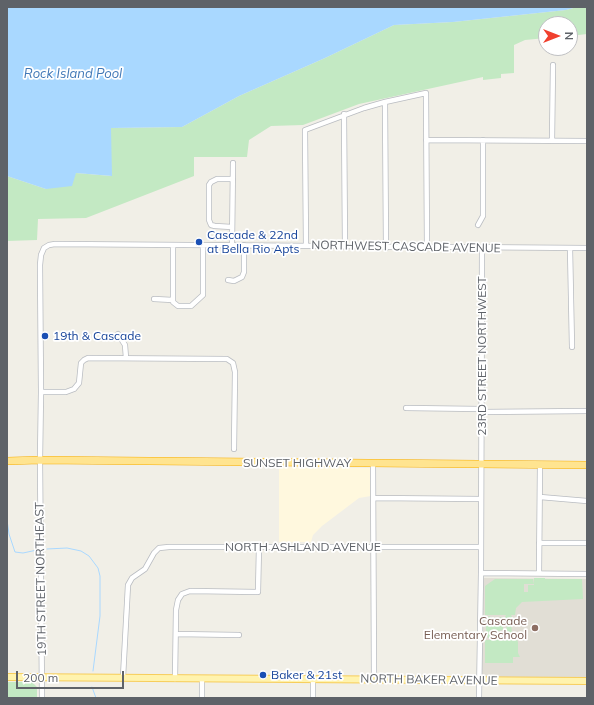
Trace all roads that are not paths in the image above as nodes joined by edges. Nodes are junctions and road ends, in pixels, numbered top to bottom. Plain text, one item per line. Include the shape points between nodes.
1 (553, 65) dead end
2 (385, 102) junction
3 (344, 114) junction
4 (426, 140) junction
5 (483, 140) junction
6 (552, 141) junction
7 (587, 141) edge
8 (233, 163) dead end
9 (233, 179) junction
10 (478, 225) dead end
11 (232, 227) junction
12 (173, 245) junction
13 (203, 245) junction
14 (232, 245) junction
15 (244, 245) junction
16 (306, 246) junction
17 (345, 247) junction
18 (44, 248) joint
19 (386, 248) junction
20 (427, 248) junction
21 (482, 248) junction
22 (570, 248) junction
23 (587, 248) edge
24 (228, 280) dead end
25 (154, 299) dead end
26 (173, 300) junction
27 (118, 334) dead end
28 (572, 347) dead end
29 (126, 358) junction
30 (41, 392) junction
31 (406, 408) dead end
32 (481, 411) junction
33 (587, 411) edge
34 (234, 449) dead end
35 (40, 460) junction
36 (7, 461) edge
37 (374, 463) junction
38 (481, 464) junction
39 (540, 465) junction
40 (587, 465) edge
41 (540, 497) junction
42 (374, 498) junction
43 (481, 499) junction
44 (587, 501) edge
45 (539, 543) junction
46 (587, 543) edge
47 (259, 547) junction
48 (374, 547) junction
49 (480, 547) junction
50 (481, 573) junction
51 (539, 573) junction
52 (587, 574) edge
53 (176, 634) junction
54 (240, 635) dead end
55 (7, 677) edge
56 (43, 677) junction
57 (123, 677) junction
58 (175, 679) junction
59 (202, 679) junction
60 (313, 679) junction
61 (374, 679) junction
62 (479, 681) junction
63 (587, 681) edge
64 (42, 698) edge
65 (202, 698) edge
66 (313, 698) edge
67 (479, 698) edge

1 - 6 street
2 - 3 street
2 - 4 street via 426,94
2 - 19 street
3 - 16 street via 305,130
3 - 17 street
4 - 5 street
4 - 20 street
5 - 6 street
5 - 10 street via 483,216
6 - 7 street
8 - 9 street
9 - 11 street
9 - 11 street via 217,179 209,185 211,225
11 - 14 street
12 - 13 street, NORTHWEST CASCADE AVENUE
12 - 18 street, NORTHWEST CASCADE AVENUE via 55,244
12 - 26 street
13 - 14 street, NORTHWEST CASCADE AVENUE
13 - 26 street via 203,295 191,306 178,306
14 - 15 street, NORTHWEST CASCADE AVENUE
15 - 16 street, NORTHWEST CASCADE AVENUE
15 - 24 street via 242,277 234,281
16 - 17 street, NORTHWEST CASCADE AVENUE
17 - 19 street, NORTHWEST CASCADE AVENUE
18 - 30 street, 19TH STREET NORTHEAST via 40,265
19 - 20 street, NORTHWEST CASCADE AVENUE
20 - 21 street, NORTHWEST CASCADE AVENUE
21 - 22 street, NORTHWEST CASCADE AVENUE
21 - 32 street, 23RD STREET NORTHWEST
22 - 23 street, NORTHWEST CASCADE AVENUE
22 - 28 street
25 - 26 street
27 - 29 street via 125,345
29 - 30 street via 86,359 82,363 79,383 74,390
29 - 34 street via 231,361 235,368
30 - 35 street, 19TH STREET NORTHEAST
31 - 32 street
32 - 33 street
32 - 38 street, 23RD STREET NORTHWEST
35 - 36 highway, SUNSET HIGHWAY
35 - 37 highway, SUNSET HIGHWAY
35 - 56 street, 19TH STREET NORTHEAST
37 - 38 highway, SUNSET HIGHWAY
37 - 42 street
38 - 39 highway, SUNSET HIGHWAY
38 - 43 street, 23RD STREET NORTHWEST
39 - 40 highway, SUNSET HIGHWAY
39 - 41 street
41 - 44 street
41 - 45 street
42 - 43 street
42 - 48 street
43 - 49 street, 23RD STREET NORTHWEST
45 - 46 street
45 - 51 street
47 - 48 street, NORTH ASHLAND AVENUE
47 - 53 street via 258,592 190,591 182,594 176,610
47 - 57 street, NORTH ASHLAND AVENUE via 163,547 154,551 144,569 130,581 127,590
48 - 49 street, NORTH ASHLAND AVENUE
48 - 61 street
49 - 50 street, 23RD STREET NORTHWEST
50 - 51 street
50 - 62 street, 23RD STREET NORTHWEST
51 - 52 street
53 - 54 street
53 - 58 street
55 - 56 main road, NORTH BAKER AVENUE
56 - 57 main road, NORTH BAKER AVENUE
56 - 64 street, 19TH STREET NORTHEAST
57 - 58 main road, NORTH BAKER AVENUE
58 - 59 main road, NORTH BAKER AVENUE
59 - 60 main road, NORTH BAKER AVENUE
59 - 65 street
60 - 61 main road, NORTH BAKER AVENUE
60 - 66 street
61 - 62 main road, NORTH BAKER AVENUE
62 - 63 main road, NORTH BAKER AVENUE
62 - 67 street, 23RD STREET NORTHWEST

